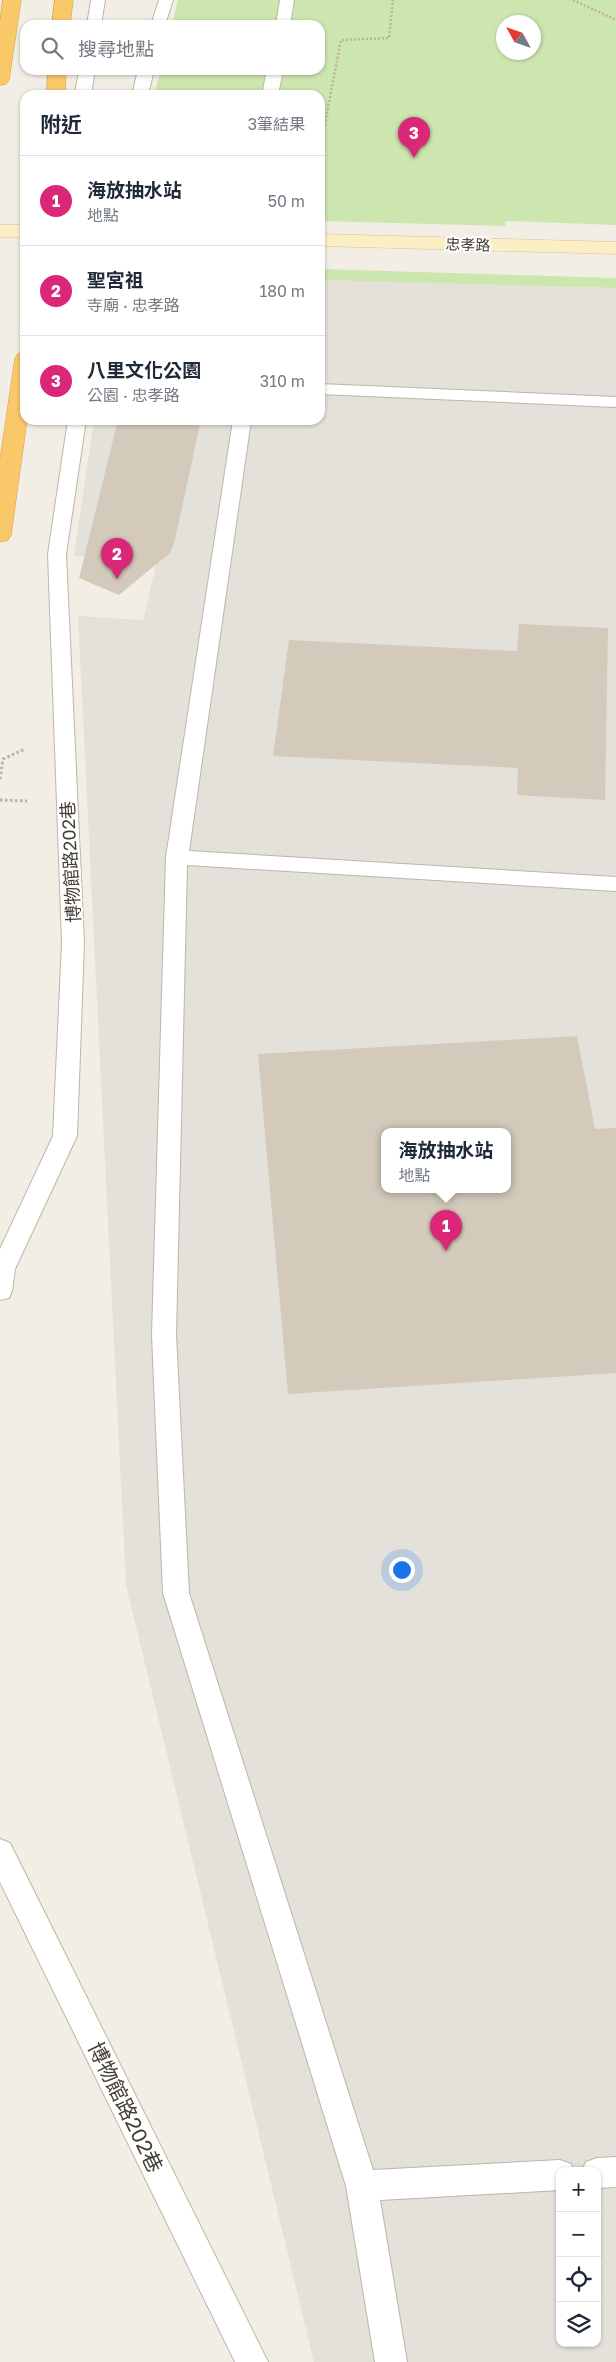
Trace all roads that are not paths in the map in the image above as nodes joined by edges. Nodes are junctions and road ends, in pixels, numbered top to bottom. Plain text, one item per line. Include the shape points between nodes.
1 (12, 0) edge
2 (64, 0) edge
3 (98, 0) edge
4 (166, 0) edge
5 (287, 0) edge
6 (62, 20) edge
7 (95, 20) edge
8 (160, 20) edge
9 (284, 20) edge
10 (57, 75) edge
11 (86, 75) edge
12 (145, 75) edge
13 (274, 75) edge
14 (0, 80) edge
15 (56, 90) edge
16 (85, 90) edge
17 (141, 90) edge
18 (271, 90) edge
19 (0, 231) edge
20 (20, 231) edge
21 (325, 240) edge
22 (616, 248) edge
23 (325, 389) edge
24 (20, 393) edge
25 (616, 402) edge
26 (75, 425) edge
27 (241, 425) edge
28 (0, 535) edge
29 (177, 857) junction
30 (616, 884) edge
31 (0, 1291) edge
32 (0, 1852) edge
33 (616, 2172) edge
34 (601, 2173) edge
35 (556, 2175) edge
36 (362, 2186) junction
37 (252, 2362) edge
38 (391, 2362) edge

1 - 14 highway
2 - 6 highway
3 - 7 lane
4 - 8 lane
5 - 9 lane
10 - 15 highway
11 - 16 lane
12 - 17 lane
13 - 18 lane
19 - 20 street
21 - 22 street, 忠孝路
23 - 25 lane
24 - 28 highway
26 - 31 lane, 博物館路202巷 via 57,554 73,943 66,1136 3,1270
27 - 29 lane
29 - 30 lane
29 - 36 lane via 164,1335 176,1593
32 - 37 lane, 博物館路202巷
33 - 34 lane
35 - 36 lane
36 - 38 lane

